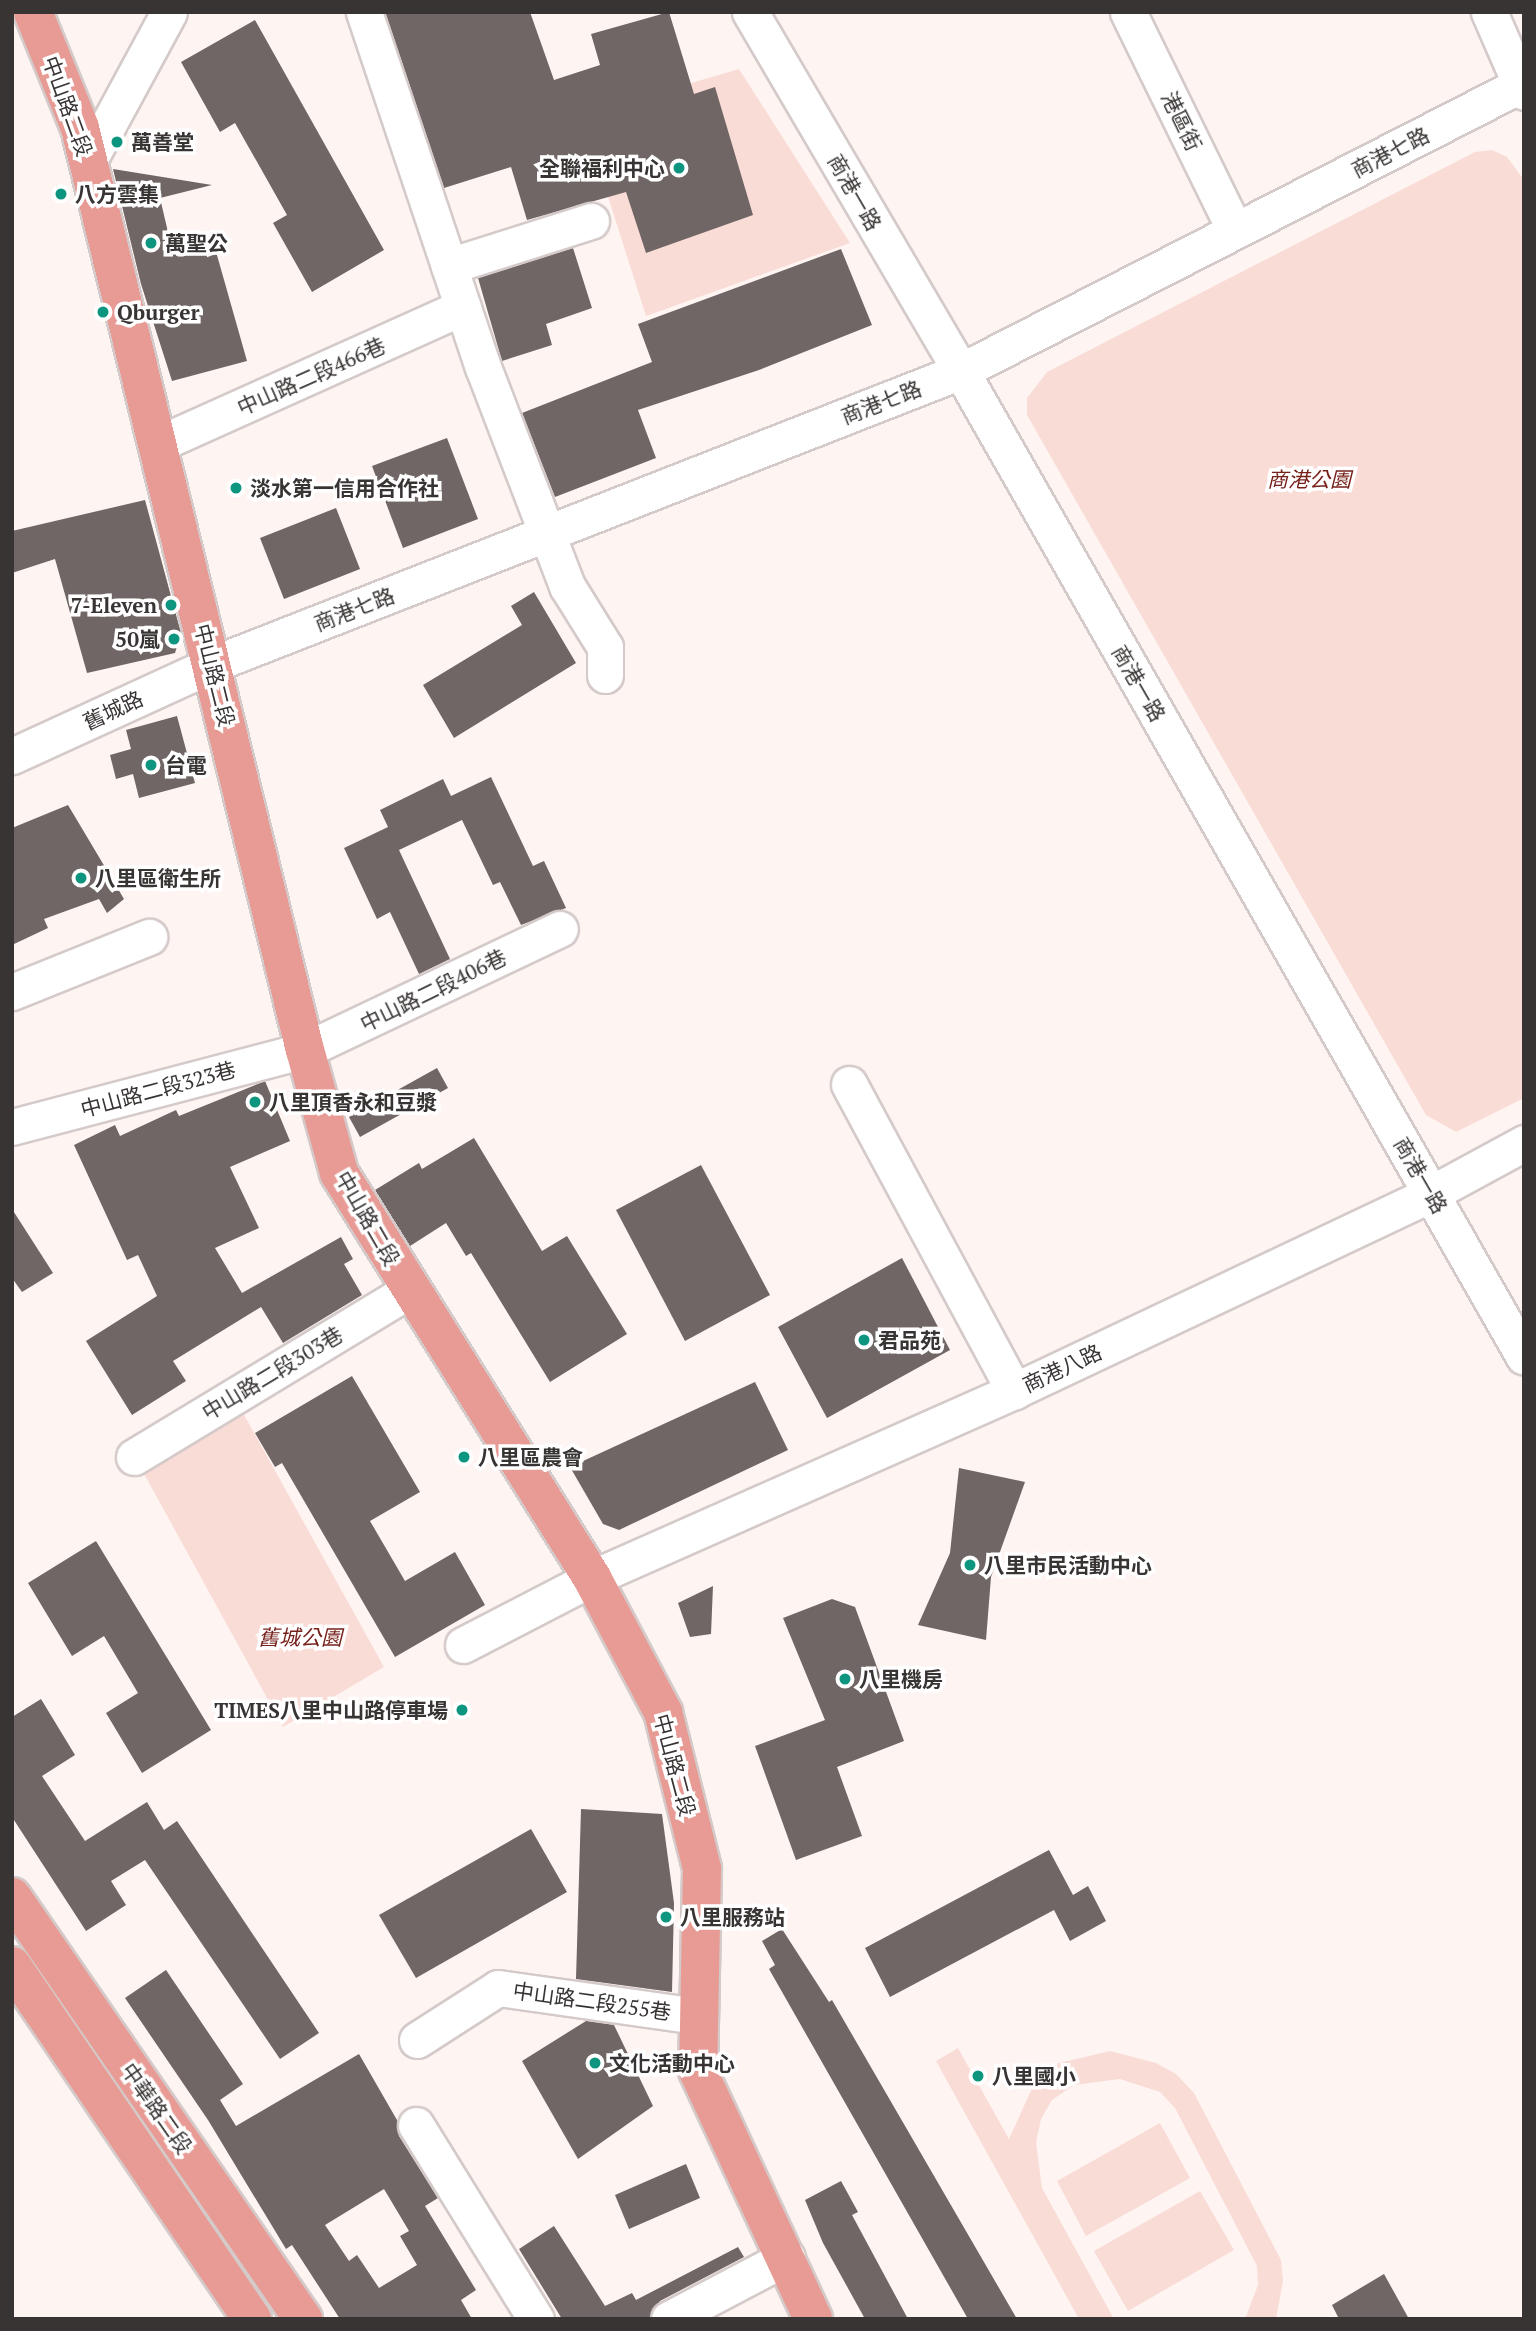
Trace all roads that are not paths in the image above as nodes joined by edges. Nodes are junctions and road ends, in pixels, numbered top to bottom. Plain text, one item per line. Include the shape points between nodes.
1 (33, 12) edge
2 (169, 12) edge
3 (364, 12) edge
4 (750, 12) edge
5 (1128, 12) edge
6 (1489, 12) edge
7 (1522, 87) edge
8 (89, 162) junction
9 (590, 221) dead end
10 (1235, 230) junction
11 (449, 266) junction
12 (463, 307) junction
13 (961, 371) junction
14 (158, 444) junction
15 (547, 534) junction
16 (213, 664) junction
17 (605, 675) dead end
18 (12, 756) edge
19 (560, 929) dead end
20 (149, 937) dead end
21 (12, 992) edge
22 (305, 1050) junction
23 (849, 1084) dead end
24 (12, 1127) edge
25 (1524, 1143) edge
26 (1432, 1194) junction
27 (410, 1290) junction
28 (1524, 1357) edge
29 (1014, 1391) junction
30 (134, 1457) dead end
31 (592, 1578) junction
32 (463, 1645) dead end
33 (12, 1897) edge
34 (12, 1966) edge
35 (698, 2016) junction
36 (417, 2040) dead end
37 (416, 2125) dead end
38 (788, 2257) junction
39 (252, 2319) edge
40 (303, 2319) edge
41 (536, 2319) edge
42 (669, 2319) edge
43 (813, 2319) edge

1 - 8 main road, 中山路二段
2 - 8 street
3 - 11 street
4 - 13 street, 商港一路
5 - 10 street, 港區街
6 - 7 street
7 - 10 street, 商港七路
8 - 14 main road, 中山路二段
9 - 11 street
10 - 13 street, 商港七路
11 - 12 street
12 - 14 street, 中山路二段466巷
12 - 15 street
13 - 15 street, 商港七路
13 - 26 street, 商港一路
14 - 16 main road, 中山路二段
15 - 16 street, 商港七路
15 - 17 street via 566,586 605,648
16 - 18 street, 舊城路
16 - 22 main road, 中山路二段
19 - 22 street, 中山路二段406巷
20 - 21 street
22 - 24 street, 中山路二段323巷
22 - 27 main road, 中山路二段 via 339,1173
23 - 29 street
25 - 26 street, 商港八路
26 - 28 street, 商港一路
26 - 29 street, 商港八路
27 - 30 street, 中山路二段303巷
27 - 31 main road, 中山路二段
29 - 31 street, 商港八路
31 - 32 street, 商港八路
31 - 35 main road, 中山路二段 via 663,1712 702,1869
33 - 40 main road, 中華路二段
34 - 39 main road, 中華路二段
35 - 36 street, 中山路二段255巷 via 498,1988
35 - 38 main road, 中山路二段 via 698,2071
37 - 41 street
38 - 42 street
38 - 43 main road, 中山路二段

